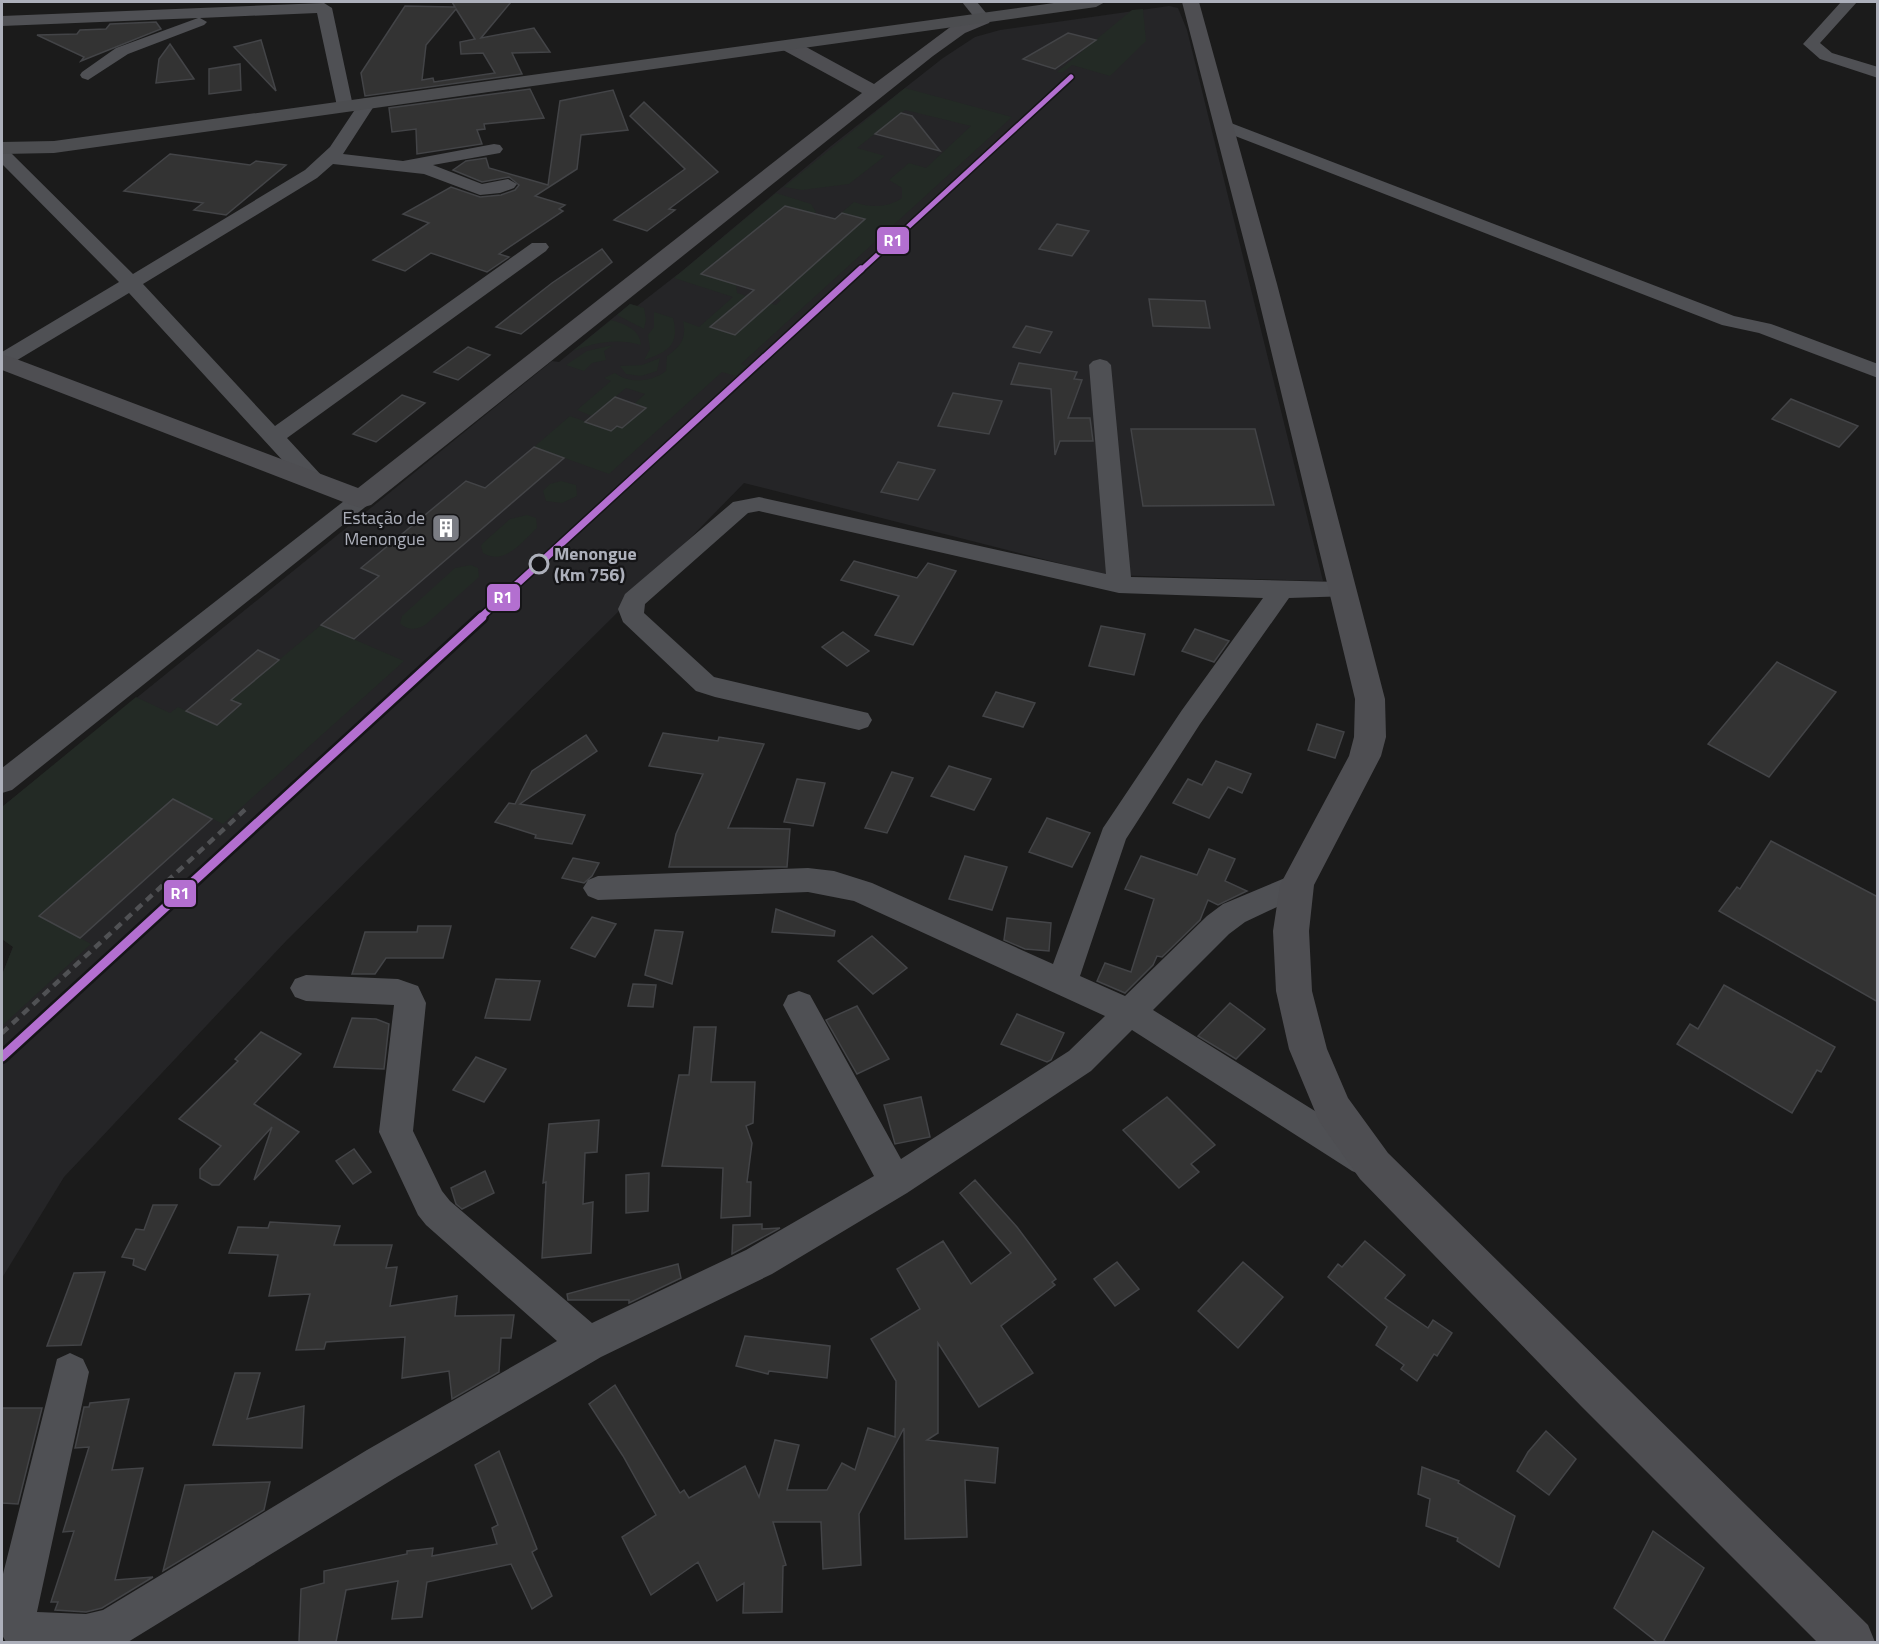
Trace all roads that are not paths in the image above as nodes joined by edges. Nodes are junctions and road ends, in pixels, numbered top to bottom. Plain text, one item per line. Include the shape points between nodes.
1 (1096, 2) edge
2 (1190, 2) edge
3 (1849, 2) edge
4 (325, 5) edge
5 (976, 10) edge
6 (220, 14) junction
7 (2, 21) edge
8 (790, 46) junction
9 (1878, 73) edge
10 (88, 75) dead end
11 (875, 92) junction
12 (368, 104) junction
13 (345, 106) junction
14 (1223, 125) junction
15 (2, 148) edge
16 (494, 149) dead end
17 (2, 154) edge
18 (330, 159) junction
19 (402, 165) junction
20 (508, 184) dead end
21 (538, 247) dead end
22 (130, 282) junction
23 (1729, 321) junction
24 (2, 362) edge
25 (1100, 365) dead end
26 (1878, 372) edge
27 (1878, 387) edge
28 (275, 436) junction
29 (314, 481) junction
30 (361, 499) junction
31 (1119, 585) junction
32 (1282, 590) junction
33 (1341, 590) junction
34 (859, 720) dead end
35 (2, 783) edge
36 (1297, 885) junction
37 (598, 888) dead end
38 (1063, 980) junction
39 (306, 988) dead end
40 (799, 1005) dead end
41 (1131, 1013) junction
42 (1374, 1166) junction
43 (895, 1182) junction
44 (588, 1344) junction
45 (70, 1372) dead end
46 (1851, 1642) edge

1 - 5 main road
2 - 14 street
3 - 9 street via 1811,44 1826,56
4 - 6 street
4 - 13 street
5 - 8 main road
5 - 11 street
6 - 7 street
6 - 10 street via 122,51
8 - 11 street
8 - 12 main road
11 - 30 street
12 - 13 main road
12 - 18 street
13 - 15 main road via 54,147
14 - 23 street
14 - 33 street
16 - 19 street
17 - 22 street
18 - 19 street
18 - 22 street
19 - 20 street via 432,171 480,190
21 - 28 street
22 - 24 street
22 - 28 street
23 - 26 street via 1764,328
23 - 27 street via 1753,337
24 - 29 street
25 - 31 street
28 - 29 street
29 - 30 street
30 - 35 street
31 - 32 street
31 - 34 street via 759,504 741,507 634,600 632,616 705,684
32 - 33 street
32 - 38 street via 1191,717 1113,836
33 - 36 street via 1370,699 1370,737 1365,756
36 - 41 street via 1234,913 1218,925
36 - 42 street via 1292,931 1294,991 1308,1049 1333,1109
37 - 38 street via 808,880 834,883 862,891
38 - 41 street
39 - 44 street via 407,995 410,1003 396,1132 430,1203
40 - 43 street
41 - 42 street
41 - 43 street via 1062,1074
42 - 46 street
43 - 44 street via 759,1262
44 - 45 street via 381,1464 111,1629 86,1635 24,1632 16,1620 16,1603

